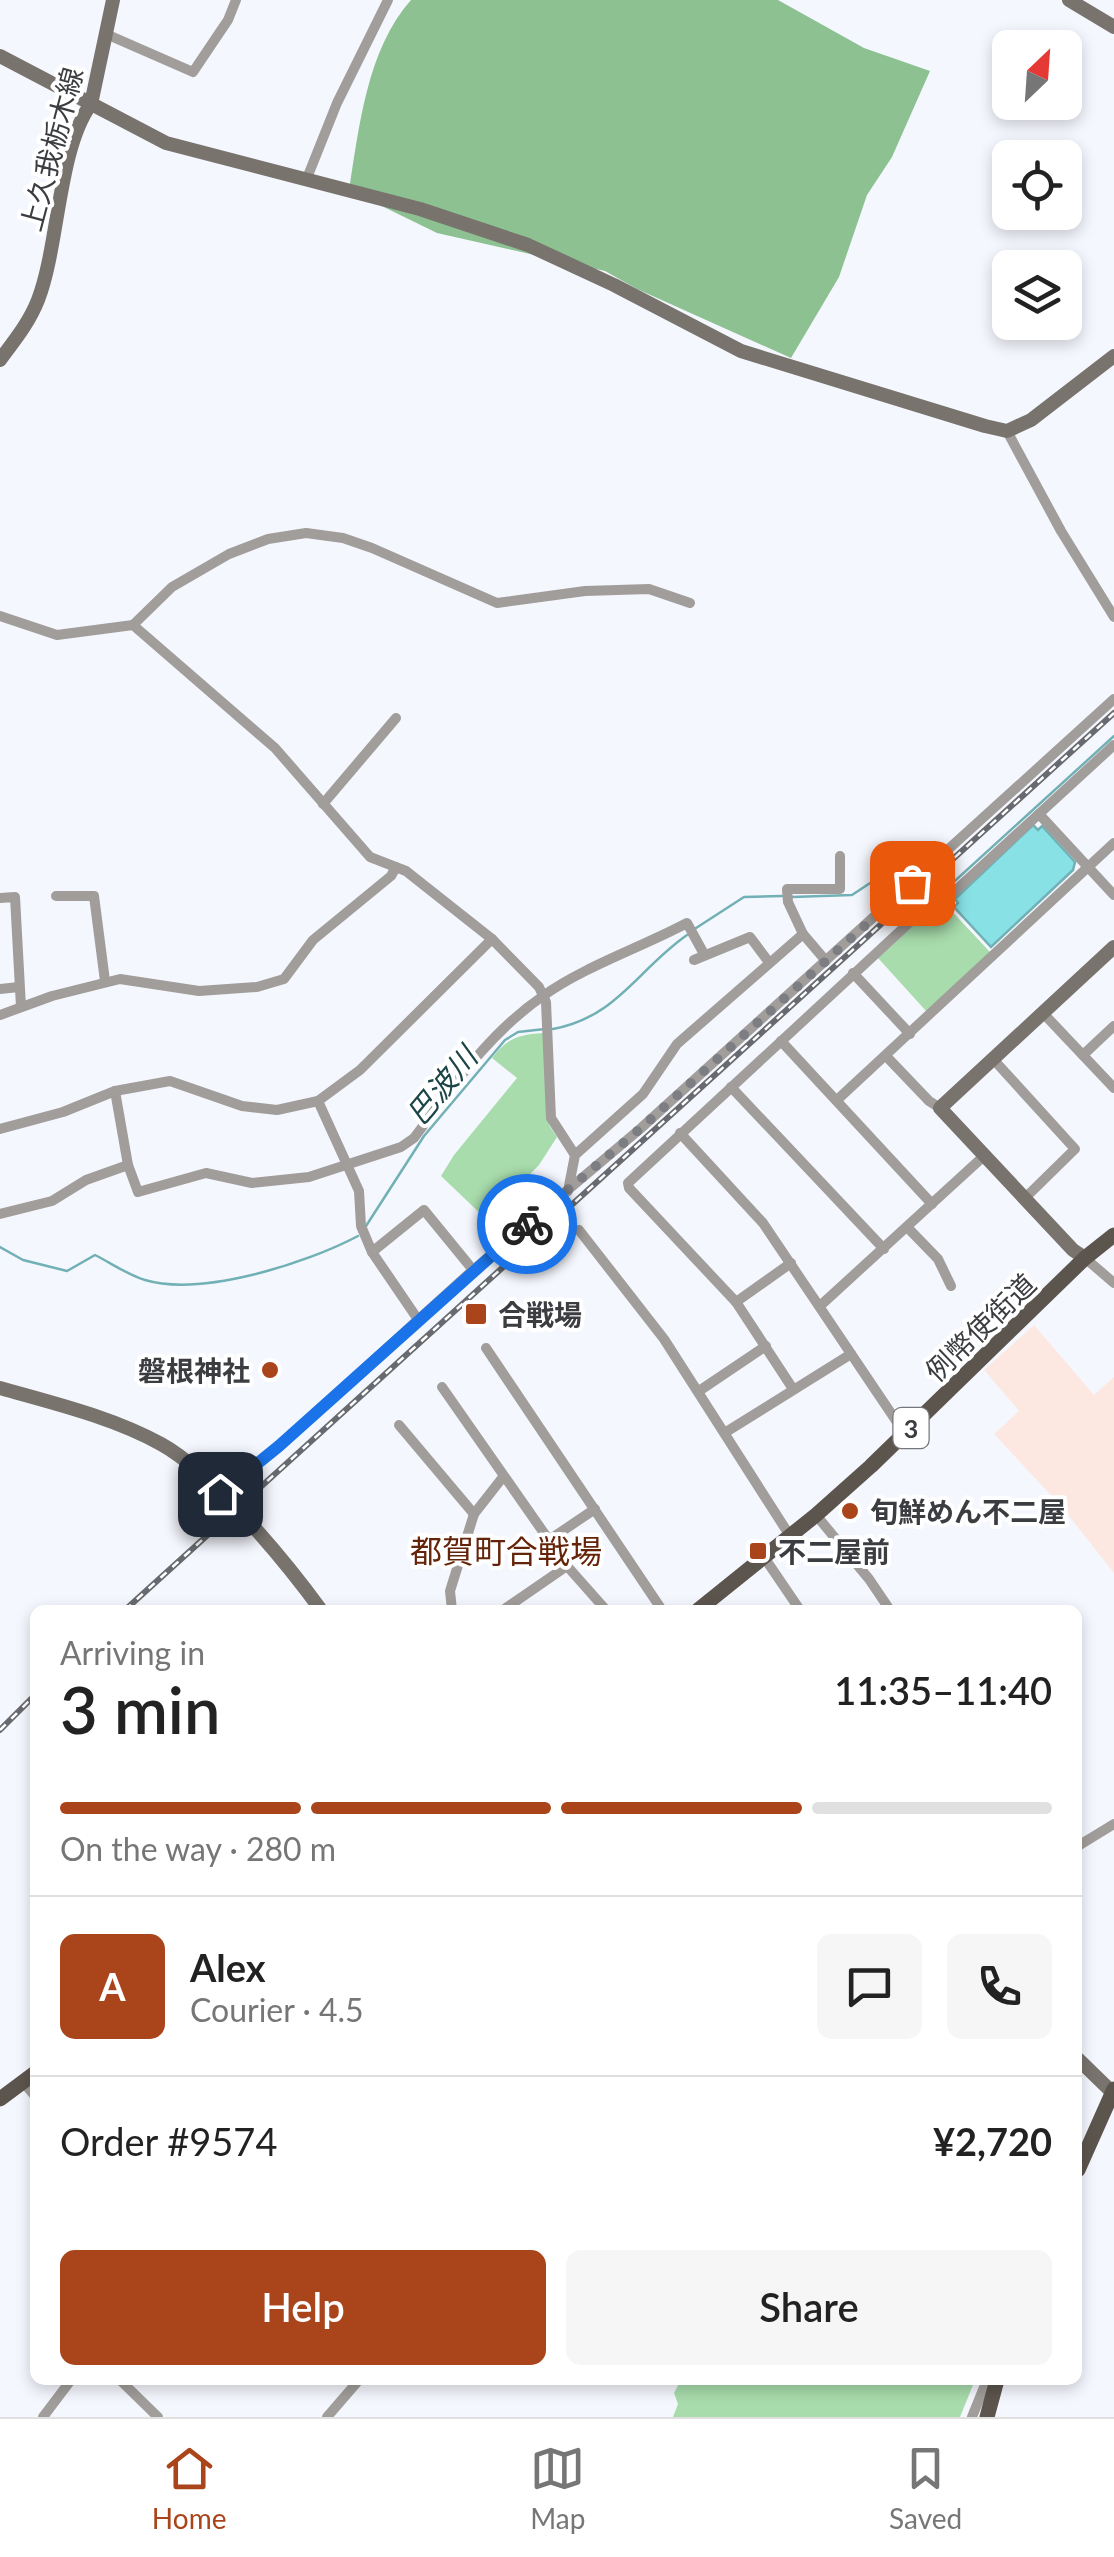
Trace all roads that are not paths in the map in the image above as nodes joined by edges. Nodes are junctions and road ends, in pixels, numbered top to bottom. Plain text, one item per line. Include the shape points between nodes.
1 (113, 0) edge
2 (236, 0) edge
3 (388, 0) edge
4 (1069, 0) edge
5 (1114, 27) edge
6 (106, 34) junction
7 (0, 56) edge
8 (91, 104) junction
9 (307, 178) junction
10 (1114, 356) edge
11 (0, 360) edge
12 (1007, 431) junction
13 (690, 603) dead end
14 (0, 616) edge
15 (1114, 617) edge
16 (133, 625) junction
17 (1114, 699) edge
18 (396, 718) dead end
19 (1114, 746) edge
20 (323, 804) junction
21 (1039, 814) junction
22 (1114, 843) edge
23 (840, 856) dead end
24 (396, 867) junction
25 (1088, 867) junction
26 (1114, 895) edge
27 (56, 896) dead end
28 (0, 898) edge
29 (804, 934) junction
30 (492, 939) junction
31 (1114, 947) edge
32 (768, 962) junction
33 (826, 962) junction
34 (853, 973) junction
35 (105, 981) junction
36 (20, 987) junction
37 (0, 989) edge
38 (544, 995) junction
39 (21, 1007) junction
40 (1043, 1013) junction
41 (0, 1014) edge
42 (1114, 1026) edge
43 (910, 1034) junction
44 (781, 1041) junction
45 (886, 1056) junction
46 (1083, 1056) junction
47 (994, 1060) junction
48 (731, 1087) junction
49 (1114, 1088) edge
50 (115, 1090) junction
51 (837, 1100) junction
52 (318, 1101) junction
53 (940, 1108) junction
54 (0, 1129) edge
55 (680, 1133) junction
56 (575, 1156) junction
57 (985, 1156) junction
58 (128, 1165) junction
59 (348, 1166) junction
60 (568, 1191) junction
61 (1025, 1198) junction
62 (932, 1204) junction
63 (0, 1214) edge
64 (907, 1227) junction
65 (579, 1230) dead end
66 (1114, 1234) edge
67 (884, 1249) junction
68 (372, 1252) junction
69 (1085, 1258) junction
70 (791, 1263) junction
71 (473, 1270) junction
72 (1114, 1282) edge
73 (951, 1286) dead end
74 (736, 1302) junction
75 (821, 1305) junction
76 (419, 1321) junction
77 (766, 1346) junction
78 (486, 1348) dead end
79 (850, 1354) junction
80 (442, 1386) dead end
81 (0, 1388) edge
82 (793, 1390) junction
83 (699, 1392) junction
84 (399, 1425) dead end
85 (726, 1432) junction
86 (905, 1434) junction
87 (503, 1477) junction
88 (220, 1494) junction
89 (595, 1508) junction
90 (474, 1514) junction
91 (816, 1515) junction
92 (790, 1536) junction
93 (549, 1540) junction
94 (764, 1557) junction
95 (568, 1566) junction
96 (317, 1605) edge
97 (452, 1605) edge
98 (511, 1605) edge
99 (602, 1605) edge
100 (659, 1605) edge
101 (704, 1605) edge
102 (797, 1605) edge
103 (887, 1605) edge
104 (1110, 1831) edge
105 (1082, 1844) edge
106 (1082, 2062) edge
107 (29, 2078) edge
108 (1113, 2092) edge
109 (0, 2099) edge
110 (1082, 2161) edge
111 (66, 2385) edge
112 (125, 2385) edge
113 (355, 2385) edge
114 (985, 2385) edge
115 (997, 2385) edge
116 (43, 2417) edge
117 (156, 2417) edge
118 (326, 2417) edge
119 (972, 2417) edge
120 (987, 2417) edge

1 - 6 street, 上久我栃木線
2 - 6 street via 193,72
3 - 9 street
4 - 5 street
6 - 8 street, 上久我栃木線
7 - 8 street
8 - 9 street via 166,143
8 - 11 street, 上久我栃木線 via 80,124 38,299
9 - 12 street via 528,245 741,352
10 - 12 street
12 - 15 street
13 - 16 street via 649,589 497,603 372,548 306,534 268,538 229,554 172,588
14 - 16 street via 58,635
16 - 20 street via 275,748
17 - 33 street
18 - 20 street
19 - 21 street
20 - 24 street via 370,857
21 - 25 street
21 - 34 street
22 - 25 street
23 - 29 street via 840,888 787,889
24 - 30 street
24 - 35 street via 313,940 284,980 199,991
25 - 26 street
25 - 43 street
27 - 35 street via 94,896
28 - 36 street via 14,897
29 - 32 street
29 - 33 street
30 - 38 street
30 - 52 street via 360,1070
31 - 40 street
32 - 38 street via 750,937 699,957 687,924
32 - 56 street via 677,1044 643,1094
33 - 60 street
34 - 43 street
34 - 44 street
35 - 39 street
36 - 37 street
36 - 39 street
38 - 56 street via 551,1118
38 - 59 street via 489,1042 414,1138
39 - 41 street
40 - 46 street
40 - 47 street
42 - 46 street
43 - 45 street
44 - 48 street
44 - 51 street
45 - 51 street
45 - 53 street
46 - 49 street
47 - 53 street
47 - 61 street via 1075,1148
48 - 55 street
48 - 67 street
50 - 52 street via 170,1081 242,1106 277,1110
50 - 54 street
50 - 58 street
51 - 62 street
52 - 59 street
53 - 57 street
55 - 70 street via 764,1223
55 - 74 street via 628,1185
56 - 60 street
57 - 61 street
57 - 62 street
58 - 59 street via 138,1192 202,1173 252,1183
58 - 63 street via 52,1201
59 - 68 street
60 - 71 street
61 - 69 street
62 - 64 street
64 - 67 street
64 - 73 street via 938,1259
65 - 83 street
66 - 69 main road, 例幣使街道 / 3
67 - 75 street
68 - 71 street via 424,1210
68 - 76 street
69 - 72 street
69 - 86 main road, 例幣使街道 / 3
70 - 74 street
70 - 75 street
71 - 76 street
74 - 77 street
75 - 79 street
76 - 88 street
77 - 82 street
77 - 83 street
78 - 89 street
79 - 82 street
79 - 86 street
80 - 87 street
81 - 88 street via 149,1438
82 - 85 street
83 - 85 street
84 - 90 street
85 - 92 street
86 - 91 main road, 例幣使街道 / 3
87 - 90 street
87 - 93 street
88 - 96 street
89 - 93 street
89 - 100 street
90 - 97 street via 450,1590
91 - 92 main road, 例幣使街道 / 3
91 - 103 street
92 - 94 main road, 例幣使街道 / 3
93 - 95 street
94 - 101 main road, 例幣使街道 / 3
94 - 102 street
95 - 98 street
95 - 99 street
104 - 105 street
106 - 108 street
107 - 109 main road
108 - 110 main road
111 - 116 street
112 - 117 street
113 - 118 street
114 - 119 street
115 - 120 main road

